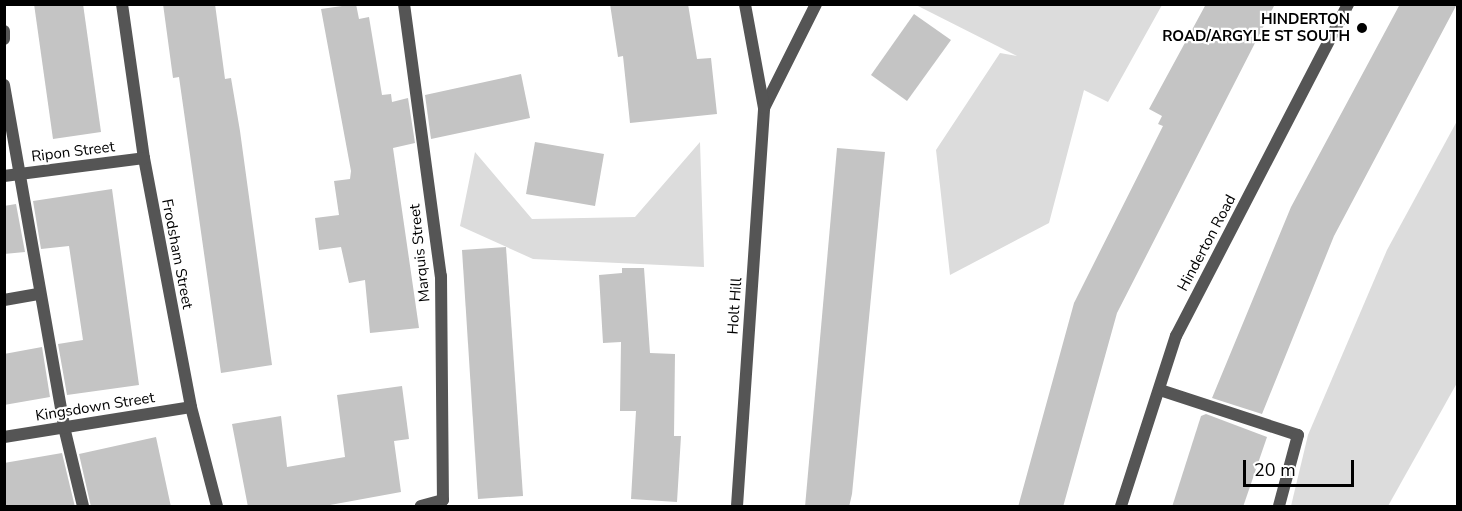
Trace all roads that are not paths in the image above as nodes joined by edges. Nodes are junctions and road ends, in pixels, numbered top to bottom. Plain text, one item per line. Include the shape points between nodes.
1 (122, 4) edge
2 (404, 4) edge
3 (745, 4) edge
4 (816, 4) edge
5 (1348, 4) edge
6 (4, 31) edge
7 (4, 39) edge
8 (4, 85) edge
9 (764, 108) junction
10 (144, 158) junction
11 (21, 173) junction
12 (4, 176) edge
13 (39, 294) junction
14 (4, 300) edge
15 (1160, 390) junction
16 (191, 406) junction
17 (64, 427) junction
18 (4, 437) edge
19 (83, 507) edge
20 (217, 507) edge
21 (420, 507) edge
22 (736, 507) edge
23 (1121, 507) edge
24 (1279, 507) edge

1 - 10 street, Frodsham Street
2 - 21 street, Marquis Street via 441,276 443,500
3 - 9 street, Holt Hill
4 - 9 street, Holt Hill
5 - 15 street, Hinderton Road via 1176,336
6 - 7 street
8 - 11 street
9 - 22 street, Holt Hill
10 - 11 street, Ripon Street
10 - 16 street, Frodsham Street
11 - 12 street, Ripon Street
11 - 13 street
13 - 14 street
13 - 17 street
15 - 23 street, Hinderton Road
15 - 24 street via 1298,435
16 - 17 street, Kingsdown Street
16 - 20 street, Frodsham Street
17 - 18 street, Kingsdown Street
17 - 19 street

